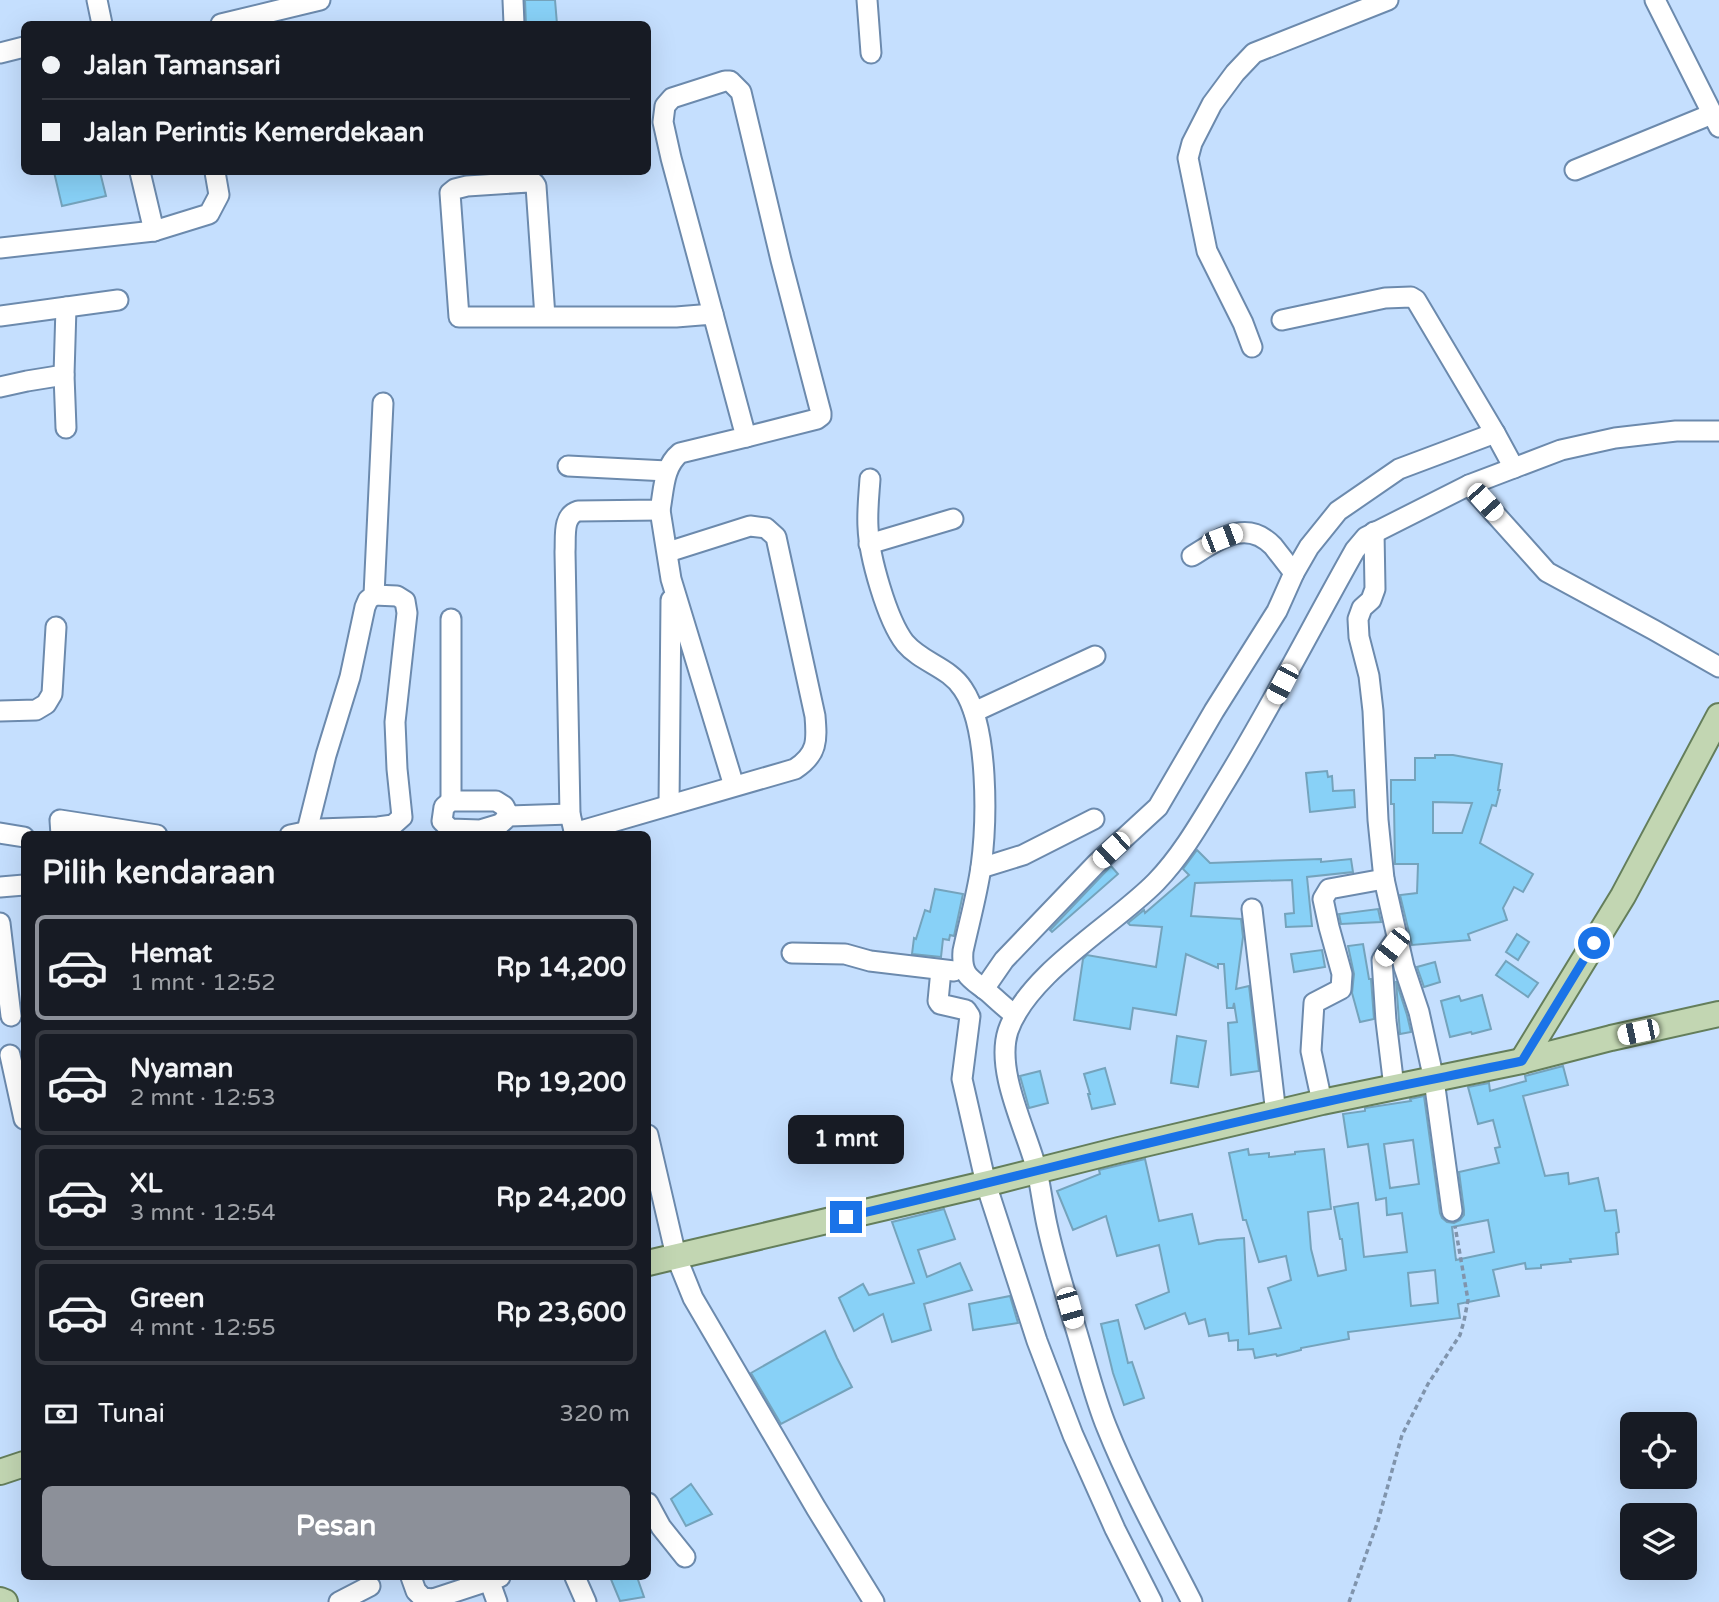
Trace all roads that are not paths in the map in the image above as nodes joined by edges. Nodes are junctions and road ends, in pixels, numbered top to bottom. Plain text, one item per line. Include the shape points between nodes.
1 (97, 0) edge
2 (320, 0) edge
3 (513, 0) edge
4 (867, 0) edge
5 (1388, 0) edge
6 (1655, 0) edge
7 (101, 21) edge
8 (233, 21) edge
9 (514, 21) edge
10 (21, 48) edge
11 (871, 52) dead end
12 (0, 53) edge
13 (1716, 121) edge
14 (1575, 170) dead end
15 (141, 175) edge
16 (216, 175) edge
17 (154, 231) junction
18 (0, 248) edge
19 (118, 300) dead end
20 (66, 307) junction
21 (713, 314) junction
22 (0, 316) edge
23 (545, 317) junction
24 (1282, 320) dead end
25 (1252, 346) dead end
26 (64, 375) junction
27 (0, 387) edge
28 (383, 403) dead end
29 (66, 428) dead end
30 (1719, 431) edge
31 (746, 437) junction
32 (1504, 450) junction
33 (568, 466) dead end
34 (667, 471) junction
35 (870, 479) dead end
36 (1469, 485) junction
37 (660, 510) junction
38 (953, 519) dead end
39 (1374, 532) junction
40 (869, 544) junction
41 (668, 552) junction
42 (1192, 556) dead end
43 (1294, 573) junction
44 (671, 579) junction
45 (373, 595) junction
46 (452, 619) dead end
47 (56, 627) dead end
48 (1095, 656) dead end
49 (1719, 667) edge
50 (0, 711) edge
51 (974, 712) junction
52 (1719, 716) edge
53 (734, 786) junction
54 (451, 801) junction
55 (669, 805) junction
56 (509, 816) junction
57 (1094, 819) dead end
58 (573, 827) edge
59 (61, 831) edge
60 (131, 831) edge
61 (302, 831) edge
62 (334, 831) edge
63 (0, 833) edge
64 (21, 836) edge
65 (981, 868) junction
66 (1384, 879) junction
67 (21, 886) edge
68 (0, 887) edge
69 (1252, 909) dead end
70 (0, 923) edge
71 (1397, 938) junction
72 (792, 953) dead end
73 (941, 970) junction
74 (965, 972) junction
75 (999, 1002) junction
76 (1719, 1014) edge
77 (12, 1019) edge
78 (12, 1052) edge
79 (1522, 1061) junction
80 (1434, 1080) junction
81 (1394, 1087) junction
82 (21, 1102) edge
83 (1322, 1102) junction
84 (1276, 1114) junction
85 (651, 1148) edge
86 (1035, 1171) junction
87 (990, 1183) junction
88 (1452, 1210) road end
89 (676, 1256) junction
90 (651, 1262) edge
91 (21, 1465) edge
92 (0, 1472) edge
93 (651, 1509) edge
94 (685, 1557) dead end
95 (412, 1580) edge
96 (487, 1580) edge
97 (493, 1580) edge
98 (576, 1580) edge
99 (371, 1588) edge
100 (0, 1600) edge
101 (5, 1602) edge
102 (339, 1602) edge
103 (497, 1602) edge
104 (586, 1602) edge
105 (874, 1602) edge
106 (1152, 1602) edge
107 (1192, 1602) edge

1 - 7 street
2 - 8 street
3 - 9 street
4 - 11 street
5 - 25 street via 1254,53 1212,104 1192,143 1188,158 1207,251
6 - 13 street
10 - 12 street
13 - 14 street
15 - 17 street
16 - 17 street via 219,195 209,214
17 - 18 street
19 - 20 street
20 - 22 street
20 - 26 street
21 - 23 street
21 - 31 street
21 - 31 street via 663,122 665,106 672,98 725,80 741,92 821,413 817,419
23 - 23 street via 459,317 453,190 529,181 536,186
24 - 32 street via 1411,297 1422,307
26 - 27 street
26 - 29 street
28 - 45 street
30 - 32 street via 1615,438 1561,450
31 - 34 street via 680,453
32 - 36 street
32 - 43 street via 1399,469 1338,511
33 - 34 street
34 - 37 street
35 - 40 street
36 - 39 street
36 - 49 street via 1547,572
37 - 41 street
37 - 58 street via 578,511 567,519
38 - 40 street
39 - 66 street via 1375,589 1362,608 1359,637 1373,711
39 - 75 street via 1355,550 1259,727 1189,839 1156,882 1033,991
40 - 51 street via 890,617 905,642 949,673
41 - 44 street
41 - 53 street via 750,526 766,528 776,537 816,734 812,753 795,769
42 - 43 street via 1237,532 1258,535
43 - 75 street via 1277,611 1158,807 1004,960
44 - 53 street
44 - 55 street
45 - 61 street via 365,607 350,677
45 - 62 street via 397,596 405,601 407,613 395,722 402,817 393,825
46 - 54 street
47 - 50 street via 52,694 46,704 36,710
48 - 51 street
51 - 65 street via 985,805
52 - 79 main road via 1623,896
53 - 55 street
54 - 56 street via 496,801
54 - 56 street via 444,807 442,821 450,829 480,830
55 - 58 street
56 - 58 street
57 - 65 street via 1023,855
59 - 60 street via 60,820
63 - 64 street
65 - 74 street via 963,951
66 - 71 street
66 - 83 street via 1329,889 1323,899 1342,974 1341,989 1314,1003 1311,1051
67 - 68 street
69 - 84 street
70 - 77 street
71 - 80 street
71 - 81 street via 1382,960
72 - 73 street via 845,954
73 - 74 street
73 - 87 street via 938,1001 966,1010 970,1016 962,1079
74 - 75 street
75 - 86 street via 1008,1033 1006,1067
76 - 79 main road
78 - 82 street
79 - 80 main road
80 - 81 main road
80 - 88 street
81 - 83 main road
83 - 84 main road
84 - 86 main road
85 - 89 street
86 - 87 main road
86 - 107 street via 1106,1426
87 - 89 main road
87 - 106 street via 1037,1340 1073,1434
89 - 90 main road
89 - 105 street via 693,1298
91 - 92 main road
93 - 94 street
95 - 96 street via 416,1591 433,1599
97 - 103 street
98 - 104 street
99 - 102 street
100 - 101 main road

